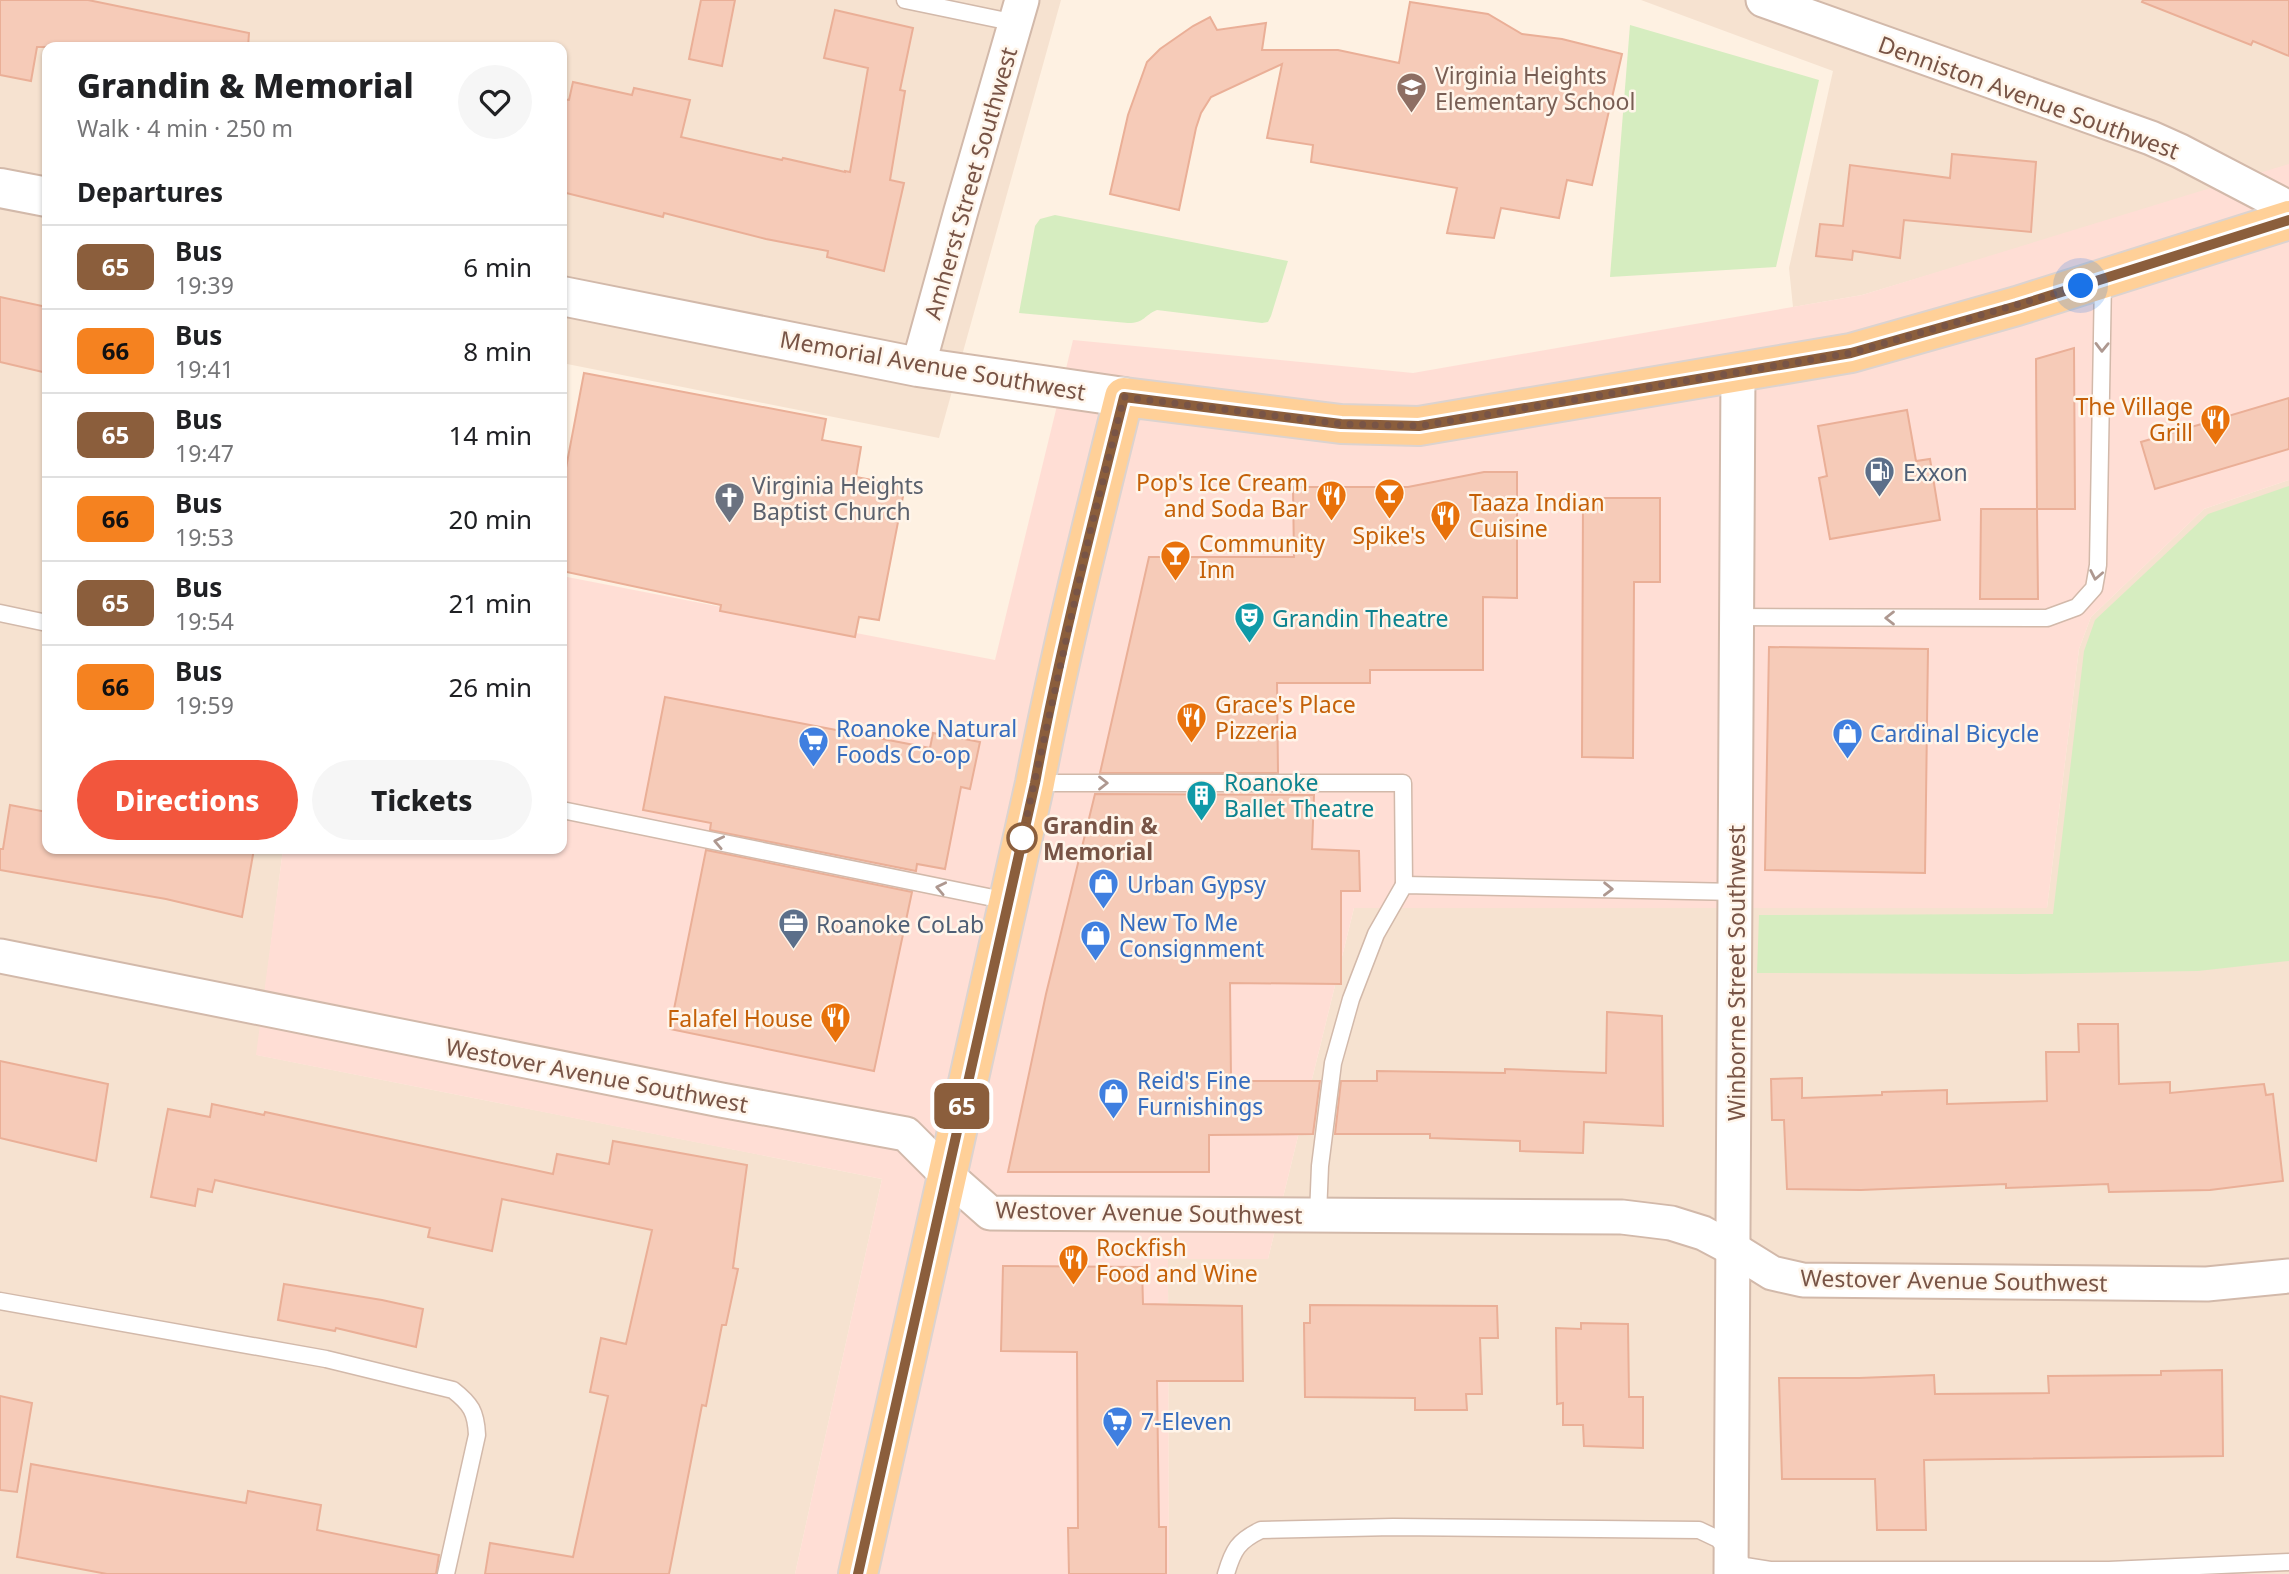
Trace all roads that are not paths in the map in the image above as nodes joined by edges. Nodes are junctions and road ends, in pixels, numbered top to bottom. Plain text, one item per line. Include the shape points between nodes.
1 (905, 0) edge
2 (1763, 0) edge
3 (1019, 11) edge
4 (0, 188) edge
5 (42, 196) edge
6 (2289, 208) edge
7 (2289, 220) edge
8 (2103, 279) junction
9 (567, 297) edge
10 (918, 366) junction
11 (1738, 372) junction
12 (1124, 397) junction
13 (0, 613) edge
14 (1737, 617) junction
15 (42, 622) edge
16 (1035, 783) junction
17 (567, 811) edge
18 (1404, 884) junction
19 (1736, 892) junction
20 (1008, 901) junction
21 (0, 956) edge
22 (947, 1175) junction
23 (1318, 1216) junction
24 (1735, 1250) junction
25 (2289, 1276) edge
26 (0, 1301) edge
27 (2289, 1562) edge
28 (1732, 1565) edge
29 (446, 1574) edge
30 (858, 1574) edge
31 (1226, 1574) edge

1 - 3 lane
2 - 6 street, Denniston Avenue Southwest via 2151,138
3 - 10 street, Amherst Street Southwest
4 - 5 street
7 - 8 main road, Memorial Avenue Southwest
8 - 11 main road, Memorial Avenue Southwest via 1851,353
8 -> 14 lane via 2098,565 2094,588 2077,607 2048,618
9 - 10 street, Memorial Avenue Southwest
10 - 12 street, Memorial Avenue Southwest
11 - 12 main road, Memorial Avenue Southwest via 1419,426 1341,424
11 - 14 street, Winborne Street Southwest
12 - 16 main road
13 - 15 lane
14 - 19 street, Winborne Street Southwest
16 -> 18 lane via 1403,783
16 - 20 main road
20 -> 17 lane
18 -> 19 lane
18 - 23 lane via 1376,934 1334,1063
19 - 24 street, Winborne Street Southwest
20 - 22 main road
21 - 22 street, Westover Avenue Southwest via 906,1134
22 - 23 street, Westover Avenue Southwest via 990,1213
22 - 30 main road
23 - 24 street, Westover Avenue Southwest via 1622,1217 1671,1223
24 - 25 street, Westover Avenue Southwest via 1772,1273 1804,1280 2207,1284
24 - 28 street, Winborne Street Southwest
26 - 29 lane via 326,1359 453,1390 468,1402 477,1420 477,1435
27 - 28 lane via 2109,1570 1770,1570
28 - 31 lane via 1718,1539 1699,1530 1393,1527 1261,1530 1232,1553

